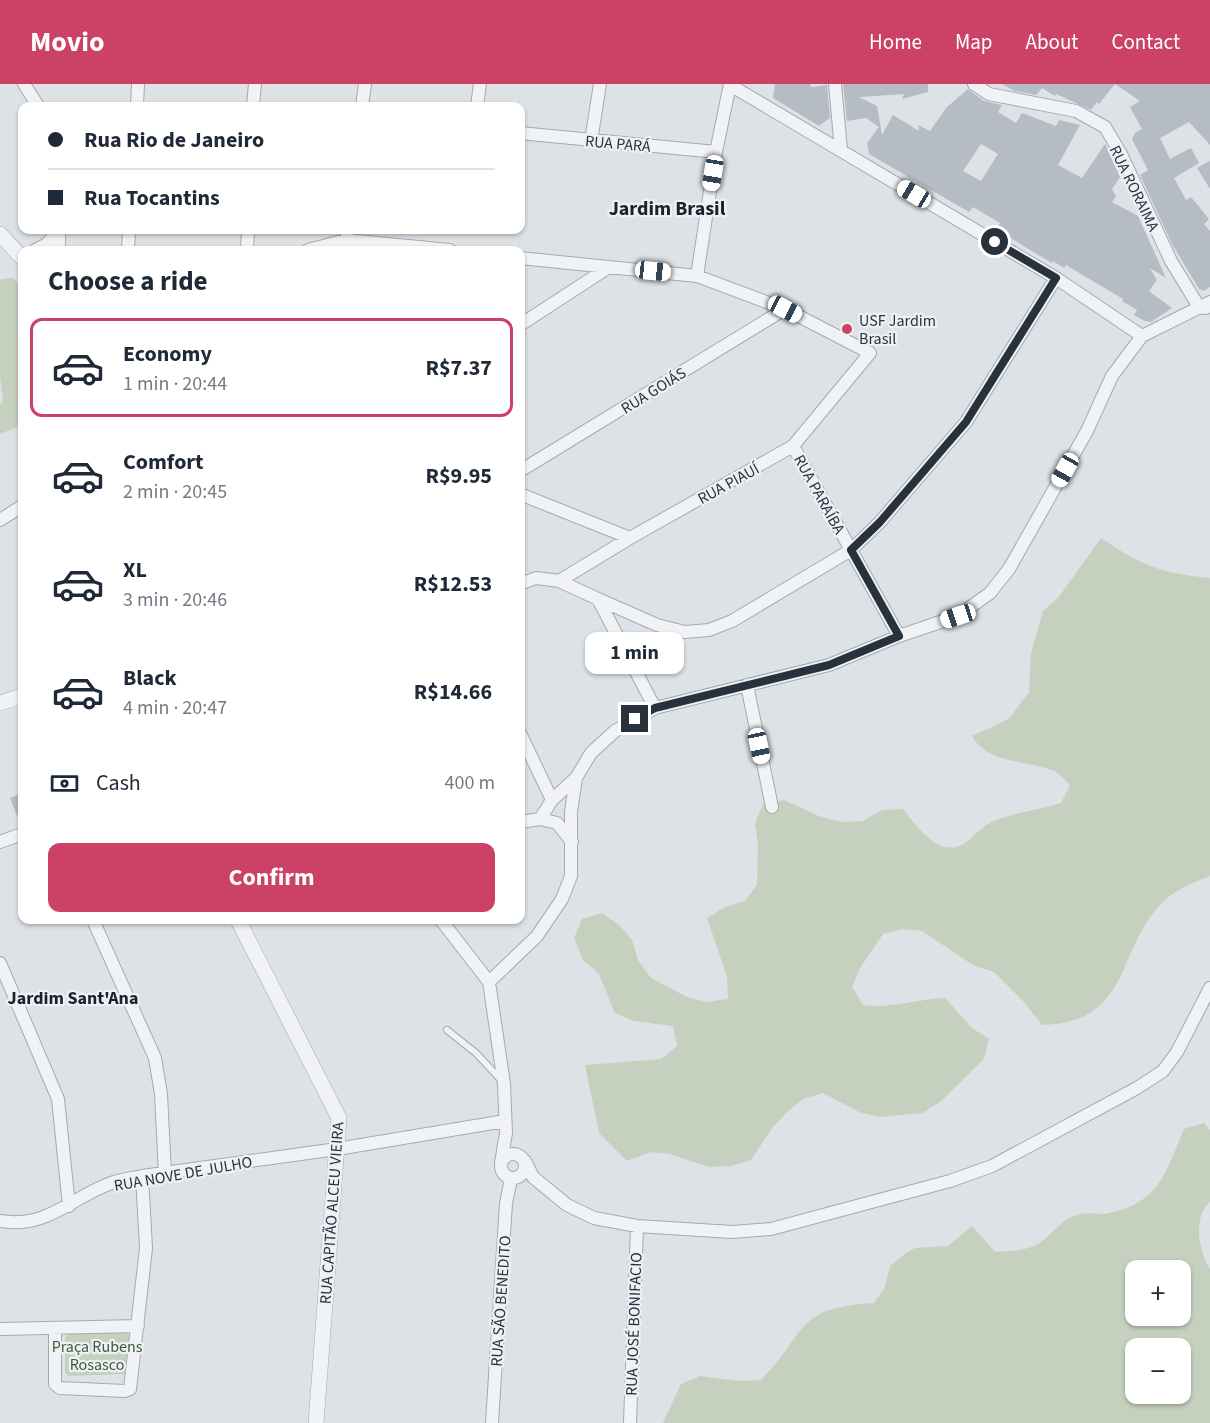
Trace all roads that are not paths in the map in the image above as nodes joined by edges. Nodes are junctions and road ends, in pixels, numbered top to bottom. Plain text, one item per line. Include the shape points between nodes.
1 (24, 84) edge
2 (138, 84) edge
3 (255, 84) edge
4 (366, 84) edge
5 (480, 84) edge
6 (600, 84) edge
7 (730, 84) edge
8 (835, 84) edge
9 (974, 84) edge
10 (35, 102) edge
11 (137, 102) edge
12 (253, 102) edge
13 (363, 102) edge
14 (478, 102) edge
15 (525, 133) edge
16 (591, 141) junction
17 (841, 150) junction
18 (716, 152) junction
19 (0, 234) edge
20 (55, 234) edge
21 (347, 240) edge
22 (43, 246) edge
23 (324, 246) edge
24 (409, 246) edge
25 (18, 249) edge
26 (525, 259) edge
27 (609, 267) junction
28 (697, 276) junction
29 (1056, 278) junction
30 (1206, 306) edge
31 (785, 309) junction
32 (525, 322) edge
33 (1142, 336) junction
34 (794, 447) junction
35 (525, 468) edge
36 (525, 496) edge
37 (18, 509) edge
38 (0, 520) edge
39 (630, 537) junction
40 (851, 550) junction
41 (559, 581) junction
42 (525, 582) edge
43 (598, 599) junction
44 (899, 636) junction
45 (747, 685) junction
46 (18, 697) edge
47 (0, 703) edge
48 (655, 708) junction
49 (525, 743) edge
50 (576, 778) junction
51 (552, 800) junction
52 (772, 807) dead end
53 (540, 819) junction
54 (525, 821) edge
55 (18, 835) edge
56 (0, 842) edge
57 (572, 842) junction
58 (95, 924) edge
59 (240, 924) edge
60 (444, 924) edge
61 (0, 963) edge
62 (489, 982) junction
63 (1209, 993) edge
64 (447, 1030) dead end
65 (504, 1084) junction
66 (505, 1127) junction
67 (338, 1149) junction
68 (521, 1158) junction
69 (501, 1163) junction
70 (165, 1174) junction
71 (142, 1176) junction
72 (521, 1178) junction
73 (69, 1206) junction
74 (0, 1221) edge
75 (637, 1226) junction
76 (138, 1326) junction
77 (55, 1328) junction
78 (0, 1329) edge
79 (316, 1423) edge
80 (492, 1423) edge
81 (630, 1423) edge

1 - 10 street
2 - 11 street
3 - 12 street
4 - 13 street
5 - 14 street
6 - 16 street
7 - 17 street
7 - 18 street
8 - 17 street
9 - 30 street, RUA RORAIMA via 989,94 1076,111 1105,127 1171,261
15 - 16 street, RUA PARÁ
16 - 18 street, RUA PARÁ
17 - 29 street
18 - 28 street
19 - 25 street
20 - 22 street
21 - 23 street
21 - 24 street
26 - 27 street
27 - 28 street
27 - 32 street
28 - 31 street
29 - 33 street
29 - 40 street via 966,422
30 - 33 street
31 - 34 street, RUA PIAUÍ via 870,352
31 - 35 street, RUA GOIÁS
33 - 44 street via 1112,376 1082,441 1009,569 990,593 958,616
34 - 39 street, RUA PIAUÍ
34 - 40 street, RUA PARAÍBA
36 - 39 street
37 - 38 street
39 - 41 street, RUA PIAUÍ
40 - 43 street via 732,621 709,630 685,632 657,625
40 - 44 street, RUA PARAÍBA
41 - 42 street via 537,578
41 - 43 street
43 - 48 street
44 - 45 street via 829,665
45 - 48 street
45 - 52 street
46 - 47 street
48 - 50 street via 615,731 591,753
49 - 51 street
50 - 51 street
50 - 57 street
51 - 53 street
53 - 54 street
53 - 57 street via 558,823
55 - 56 street
57 - 62 street via 571,876 552,917
58 - 70 street via 155,1058
59 - 67 street, RUA CAPITÃO ALCEU VIEIRA via 339,1118
60 - 62 street
61 - 73 street via 58,1099
62 - 65 street
63 - 75 street via 1163,1071 992,1166 771,1229 732,1232
64 - 65 lane via 476,1053
65 - 66 street
66 - 67 street, RUA NOVE DE JULHO
66 - 68 street
66 - 69 street
67 - 70 street, RUA NOVE DE JULHO
67 - 79 street, RUA CAPITÃO ALCEU VIEIRA
68 - 69 street via 507,1155
68 - 72 street
69 - 72 street via 503,1173
70 - 71 street, RUA NOVE DE JULHO
71 - 73 street, RUA NOVE DE JULHO via 113,1182
71 - 76 street via 146,1248
72 - 75 street via 594,1218
72 - 80 street, RUA SÃO BENEDITO via 506,1203
73 - 74 street, RUA NOVE DE JULHO via 20,1224
75 - 81 street, RUA JOSÉ BONIFACIO
76 - 77 street
76 - 77 street via 130,1389 125,1391 60,1388 55,1384
77 - 78 street

